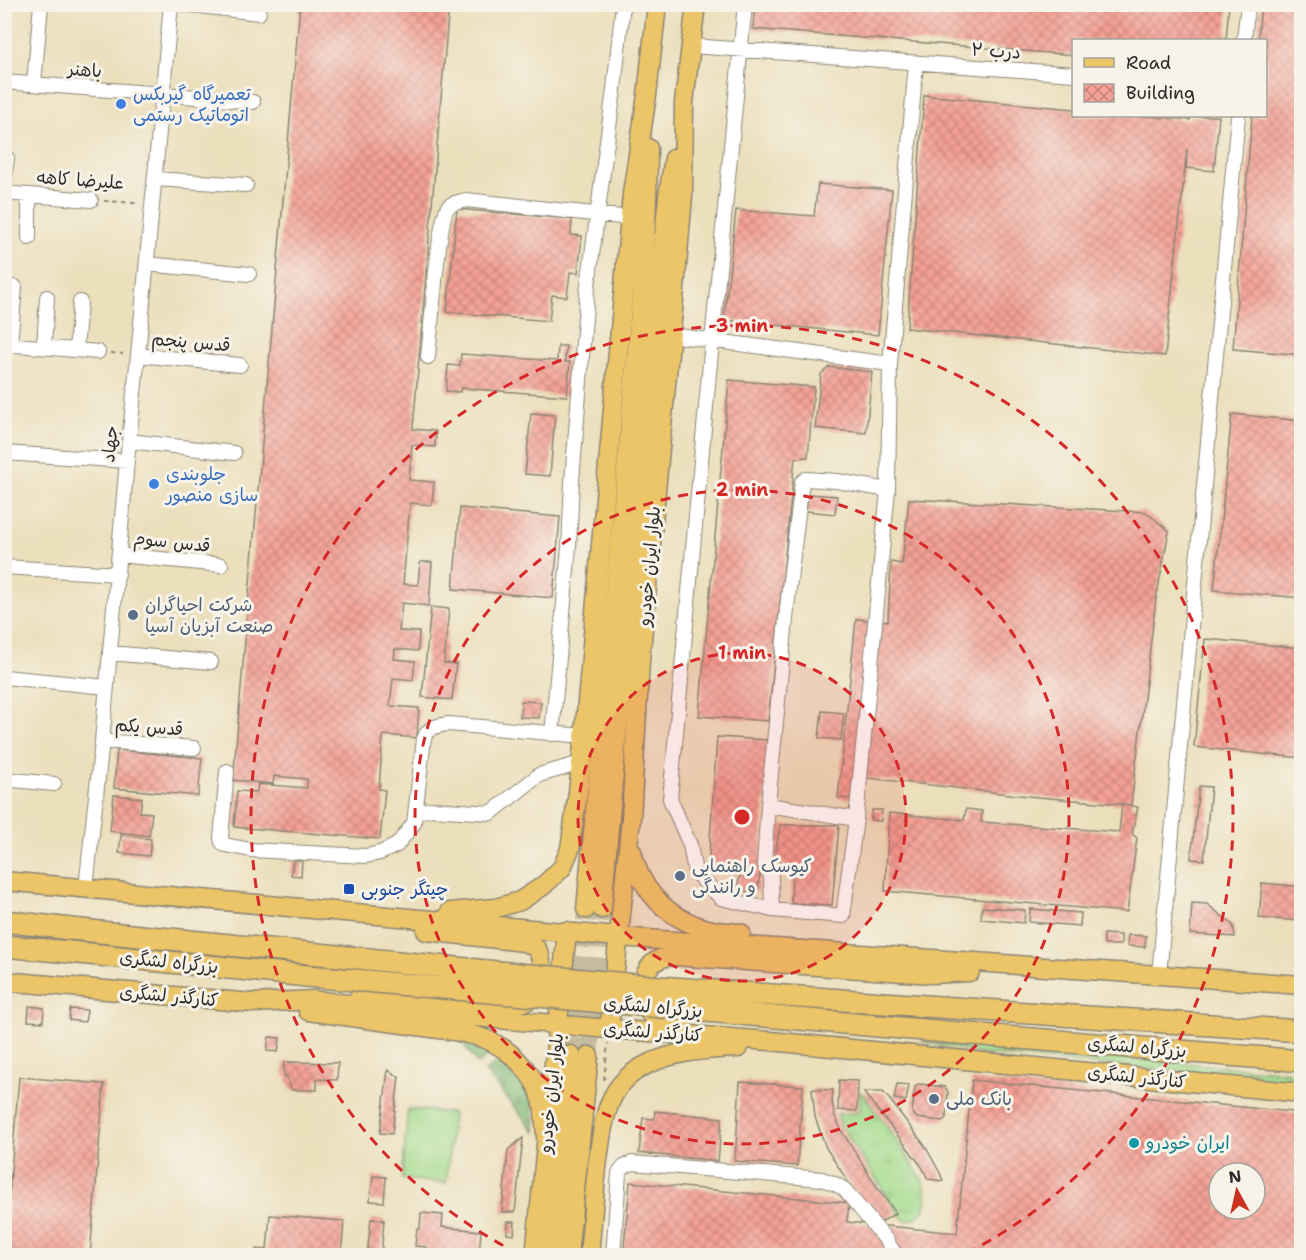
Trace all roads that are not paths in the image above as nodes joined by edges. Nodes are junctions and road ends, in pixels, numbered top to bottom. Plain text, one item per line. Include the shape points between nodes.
1 (41, 4) edge
2 (171, 4) edge
3 (183, 4) edge
4 (623, 4) edge
5 (657, 4) edge
6 (696, 4) edge
7 (745, 4) edge
8 (1248, 4) edge
9 (259, 13) dead end
10 (1244, 39) edge
11 (690, 46) junction
12 (741, 50) junction
13 (916, 63) junction
14 (1072, 74) edge
15 (4, 82) edge
16 (34, 84) junction
17 (163, 94) junction
18 (647, 95) junction
19 (253, 102) dead end
20 (684, 102) junction
21 (1238, 117) edge
22 (7, 158) dead end
23 (155, 179) junction
24 (4, 183) edge
25 (246, 185) dead end
26 (4, 193) edge
27 (30, 195) junction
28 (91, 200) road end
29 (597, 214) junction
30 (630, 218) junction
31 (29, 238) dead end
32 (147, 264) junction
33 (249, 274) dead end
34 (15, 287) dead end
35 (47, 297) dead end
36 (80, 302) dead end
37 (671, 335) junction
38 (712, 341) junction
39 (7, 344) edge
40 (44, 347) junction
41 (76, 350) junction
42 (98, 352) road end
43 (138, 355) junction
44 (428, 357) dead end
45 (890, 364) junction
46 (240, 365) dead end
47 (640, 398) junction
48 (129, 441) junction
49 (4, 453) edge
50 (234, 453) dead end
51 (126, 461) junction
52 (888, 490) junction
53 (119, 555) junction
54 (221, 565) dead end
55 (4, 567) edge
56 (118, 574) junction
57 (110, 653) junction
58 (211, 662) dead end
59 (4, 677) edge
60 (107, 687) junction
61 (552, 734) junction
62 (584, 736) junction
63 (102, 741) junction
64 (194, 748) dead end
65 (581, 763) junction
66 (227, 771) dead end
67 (4, 779) edge
68 (54, 784) dead end
69 (768, 805) junction
70 (416, 812) junction
71 (631, 819) junction
72 (856, 819) junction
73 (4, 881) edge
74 (86, 888) junction
75 (318, 909) junction
76 (594, 909) tunnel mouth
77 (772, 910) junction
78 (399, 916) junction
79 (4, 921) edge
80 (567, 932) junction
81 (619, 937) junction
82 (4, 946) edge
83 (1044, 967) junction
84 (1160, 975) junction
85 (4, 981) edge
86 (1302, 985) edge
87 (313, 1000) junction
88 (253, 1003) junction
89 (558, 1025) junction
90 (609, 1029) junction
91 (1302, 1031) edge
92 (770, 1041) junction
93 (830, 1047) junction
94 (1302, 1061) edge
95 (1302, 1093) edge
96 (546, 1137) junction
97 (535, 1256) edge
98 (552, 1256) edge
99 (568, 1256) edge
100 (589, 1256) edge
101 (613, 1256) edge
102 (896, 1256) edge

1 - 16 street
2 - 17 street, جهاد
3 - 9 street
4 - 29 street
5 - 18 main road, بلوار ایران خودرو
6 - 11 main road, بلوار ایران خودرو
7 - 12 street
8 - 10 street
11 - 12 street, درب ۲
11 - 20 main road, بلوار ایران خودرو
12 - 13 street, درب ۲
12 - 38 street
13 - 14 street, درب ۲
13 - 45 street
15 - 16 street, باهنر
16 - 17 street, باهنر
17 - 19 street, باهنر
17 - 23 street, جهاد
18 - 30 main road, بلوار ایران خودرو
18 - 47 main road, بلوار ایران خودرو via 648,193
20 - 37 main road, بلوار ایران خودرو via 683,196
20 - 47 main road, بلوار ایران خودرو
21 - 84 street
22 - 24 street
23 - 25 street
23 - 32 street, جهاد
26 - 27 street, علیرضا کاهه
27 - 28 street, علیرضا کاهه
27 - 31 street
29 - 30 street
29 - 44 street via 466,200 447,208 441,231
29 - 61 street
30 - 62 main road, بلوار ایران خودرو
32 - 33 street
32 - 43 street, جهاد
34 - 39 street
35 - 40 street
36 - 41 street
37 - 38 street
37 - 71 main road, بلوار ایران خودرو via 640,661
38 - 45 street
38 - 77 street via 670,799 690,845 695,873 721,898
39 - 40 street
40 - 41 street
41 - 42 street
43 - 46 street, قدس پنجم
43 - 48 street, جهاد
45 - 52 street
47 - 76 main road, بلوار ایران خودرو
48 - 50 street
48 - 51 street, جهاد
49 - 51 street
51 - 53 street, جهاد
52 - 69 street via 837,481 802,482
52 - 72 street
53 - 54 street, قدس سوم
53 - 56 street, جهاد
55 - 56 street
56 - 57 street, جهاد
57 - 58 street
57 - 60 street, جهاد
59 - 60 street
60 - 63 street, جهاد
61 - 62 street
61 - 70 street via 434,726 423,739
62 - 65 main road, بلوار ایران خودرو
63 - 64 street, قدس یکم
63 - 74 street, جهاد
65 - 70 street via 539,776 491,813 432,809
65 - 78 main road, بلوار ایران خودرو via 570,849 562,868 543,886 520,901 496,908
66 - 70 street via 221,838 225,845 251,850 380,854 397,845 414,823
67 - 68 street
69 - 72 street
69 - 77 street via 764,863 771,876
71 - 81 main road, بلوار ایران خودرو
71 - 83 main road via 632,853 649,893 668,912 695,926 934,948
72 - 77 street via 843,916
73 - 74 main road
74 - 75 main road
75 - 78 main road
75 - 87 main road via 375,926 524,942 539,953 540,964 539,980 530,999 512,1005 368,994
78 - 80 main road
79 - 91 highway, بزرگراه لشگری, bridge via 659,987
80 - 81 main road
80 - 89 main road, بلوار ایران خودرو
81 - 83 main road
81 - 90 main road, بلوار ایران خودرو
82 - 94 highway, بزرگراه لشگری, bridge via 307,976
83 - 84 main road
83 - 92 main road via 932,974 671,956 660,959 646,971 644,1001 657,1019 688,1029
84 - 86 main road
85 - 88 main road, کنارگذر لشگری
87 - 88 main road, کنارگذر لشگری
87 - 89 main road, کنارگذر لشگری
88 - 96 main road via 453,1031 495,1043 512,1055 534,1082 541,1097
89 - 90 main road, کنارگذر لشگری
89 - 96 main road, بلوار ایران خودرو
90 - 92 main road, کنارگذر لشگری
92 - 93 main road, کنارگذر لشگری
93 - 95 main road, کنارگذر لشگری
93 - 100 main road via 705,1050 660,1058 639,1068 623,1082 606,1113
96 - 97 main road, بلوار ایران خودرو
98 - 99 main road, بلوار ایران خودرو via 580,1056
101 - 102 street via 619,1173 632,1163 822,1179 844,1189

